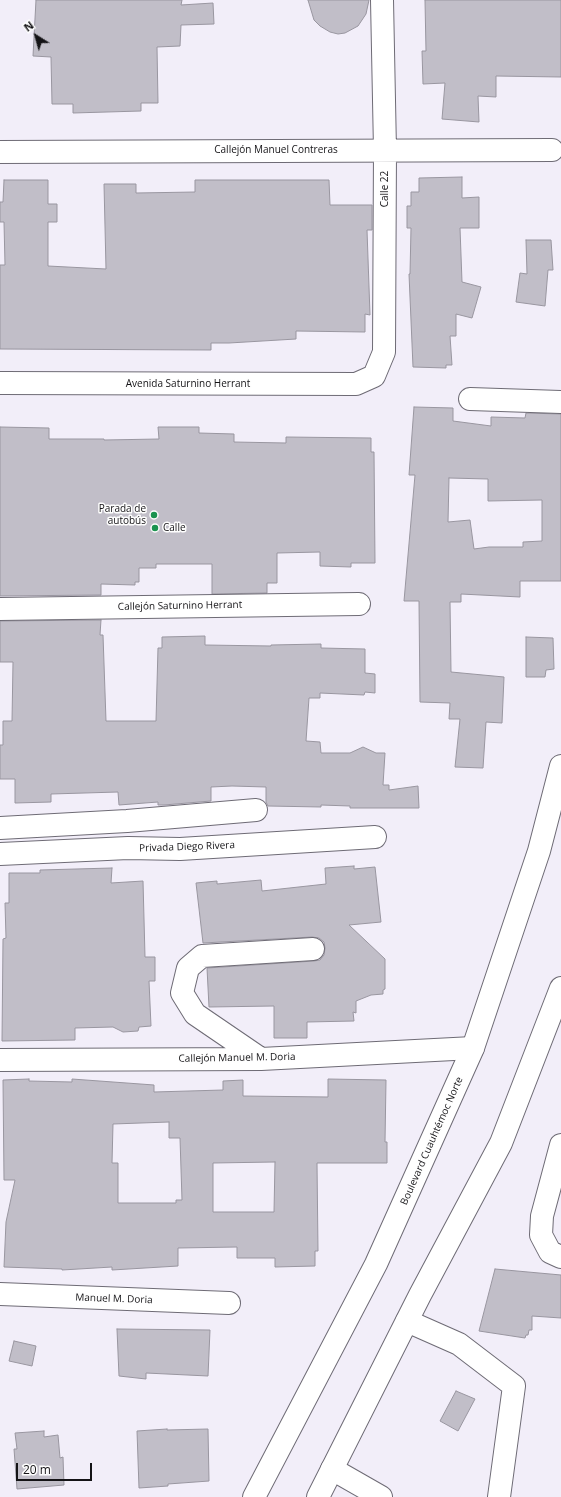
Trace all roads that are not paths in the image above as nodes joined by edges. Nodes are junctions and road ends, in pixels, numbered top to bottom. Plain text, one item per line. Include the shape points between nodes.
1 (382, 0) edge
2 (385, 150) junction
3 (552, 150) dead end
4 (0, 152) edge
5 (374, 376) joint
6 (0, 383) edge
7 (470, 399) dead end
8 (561, 402) edge
9 (359, 604) dead end
10 (0, 609) edge
11 (561, 766) edge
12 (256, 810) dead end
13 (0, 828) edge
14 (375, 837) dead end
15 (0, 854) edge
16 (313, 949) dead end
17 (561, 988) edge
18 (473, 1048) junction
19 (261, 1059) junction
20 (0, 1060) edge
21 (561, 1145) edge
22 (556, 1254) edge
23 (0, 1294) edge
24 (229, 1303) dead end
25 (407, 1321) junction
26 (332, 1469) junction
27 (254, 1497) edge
28 (318, 1497) edge
29 (381, 1497) edge
30 (499, 1497) edge

1 - 2 street, Calle 22
2 - 3 street, Callejón Manuel Contreras
2 - 4 street, Callejón Manuel Contreras
2 - 5 street, Calle 22 via 384,352
5 - 6 street, Avenida Saturnino Herrant via 356,384
7 - 8 street
9 - 10 street, Callejón Saturnino Herrant
11 - 18 street, Boulevard Cuauhtémoc Norte via 539,850
12 - 13 street
14 - 15 street, Privada Diego Rivera via 180,849 128,848
16 - 19 street via 202,956 188,968 182,993 195,1014
17 - 25 street via 501,1142
18 - 19 street, Callejón Manuel M. Doria
18 - 27 street, Boulevard Cuauhtémoc Norte via 376,1264
19 - 20 street, Callejón Manuel M. Doria
21 - 22 street via 542,1216 541,1235
23 - 24 street, Manuel M. Doria
25 - 26 street
25 - 30 street via 459,1344 514,1386
26 - 28 street
26 - 29 street

